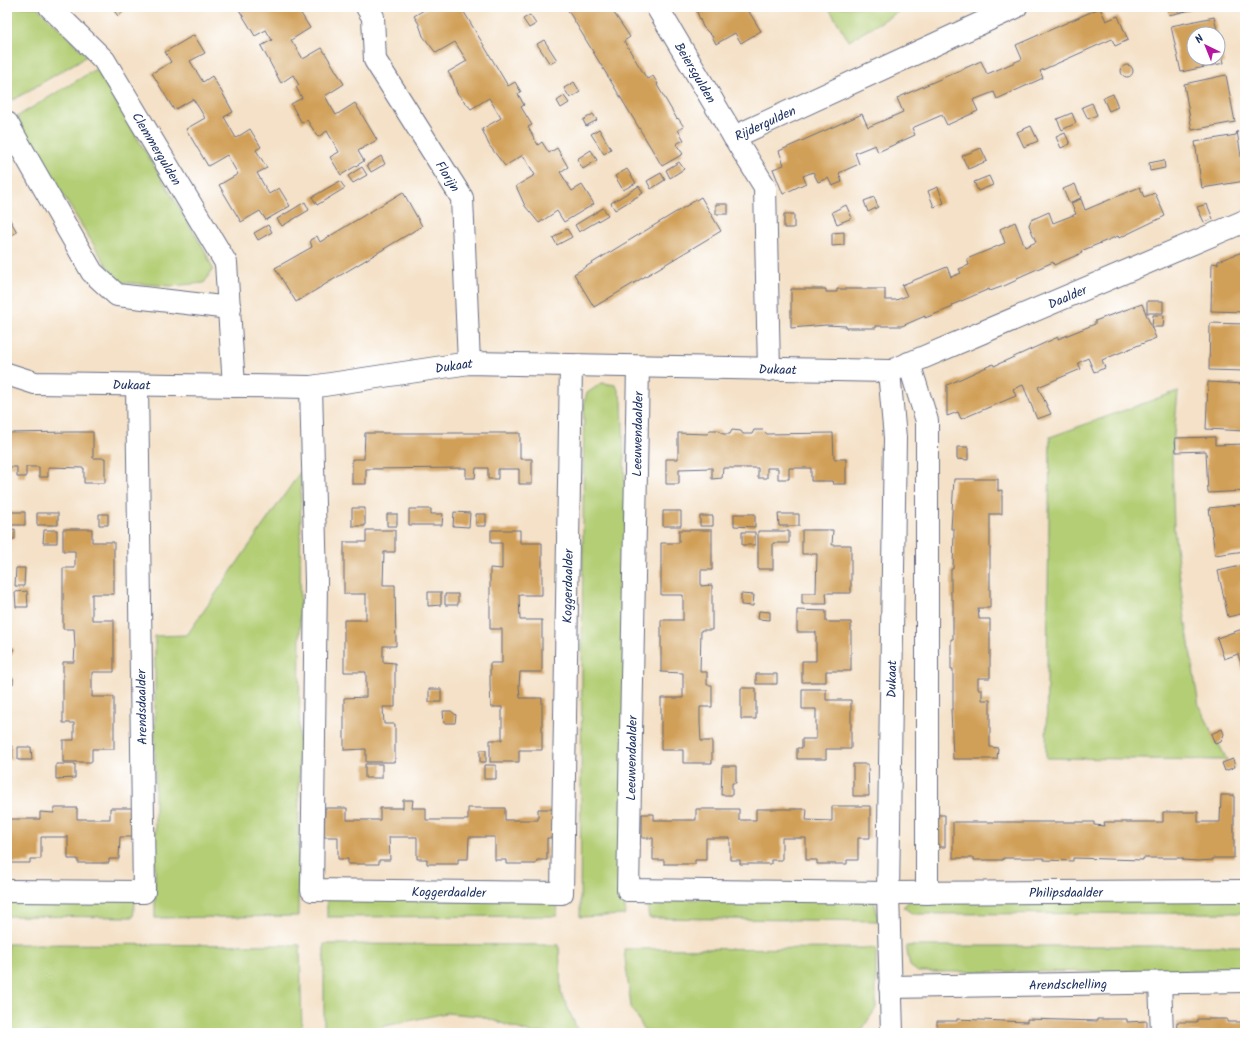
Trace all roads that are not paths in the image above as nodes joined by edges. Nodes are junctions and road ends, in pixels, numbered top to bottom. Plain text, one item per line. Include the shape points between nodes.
1 (50, 7) edge
2 (367, 7) edge
3 (657, 7) edge
4 (1016, 7) edge
5 (7, 123) edge
6 (734, 137) junction
7 (1245, 221) edge
8 (230, 308) junction
9 (469, 363) junction
10 (909, 363) junction
11 (571, 366) junction
12 (638, 367) junction
13 (769, 370) junction
14 (889, 371) junction
15 (7, 374) edge
16 (137, 386) junction
17 (234, 386) junction
18 (311, 387) junction
19 (7, 891) edge
20 (1245, 891) edge
21 (927, 893) junction
22 (888, 894) junction
23 (1245, 981) edge
24 (1160, 983) junction
25 (890, 987) junction
26 (892, 1033) edge
27 (1162, 1033) edge

1 - 8 street, Clemmergulden via 104,60 163,156 226,263
2 - 9 street, Florijn via 373,17 375,60 462,198
3 - 6 street, Beiersgulden
4 - 6 street, Rijdergulden
5 - 8 street via 92,272 117,295
6 - 13 street, Rijdergulden via 765,187
7 - 10 street, Daalder
8 - 17 street, Clemmergulden
9 - 11 street, Dukaat
9 - 18 street, Dukaat
10 - 14 street, Daalder
10 - 21 street via 928,421
11 - 12 street, Dukaat
11 - 18 street, Koggerdaalder via 562,893 312,890 316,582
12 - 13 street, Dukaat
12 - 22 street, Leeuwendaalder via 628,890
13 - 14 street, Dukaat
14 - 22 street, Dukaat via 895,438
15 - 16 street, Dukaat via 35,383
16 - 17 street, Dukaat
16 - 19 street, Arendsdaalder via 144,892
17 - 18 street, Dukaat
20 - 21 street, Philipsdaalder
21 - 22 street, Philipsdaalder
22 - 25 street, Dukaat
23 - 24 street, Arendschelling
24 - 25 street, Arendschelling
24 - 27 street
25 - 26 street, Dukaat

